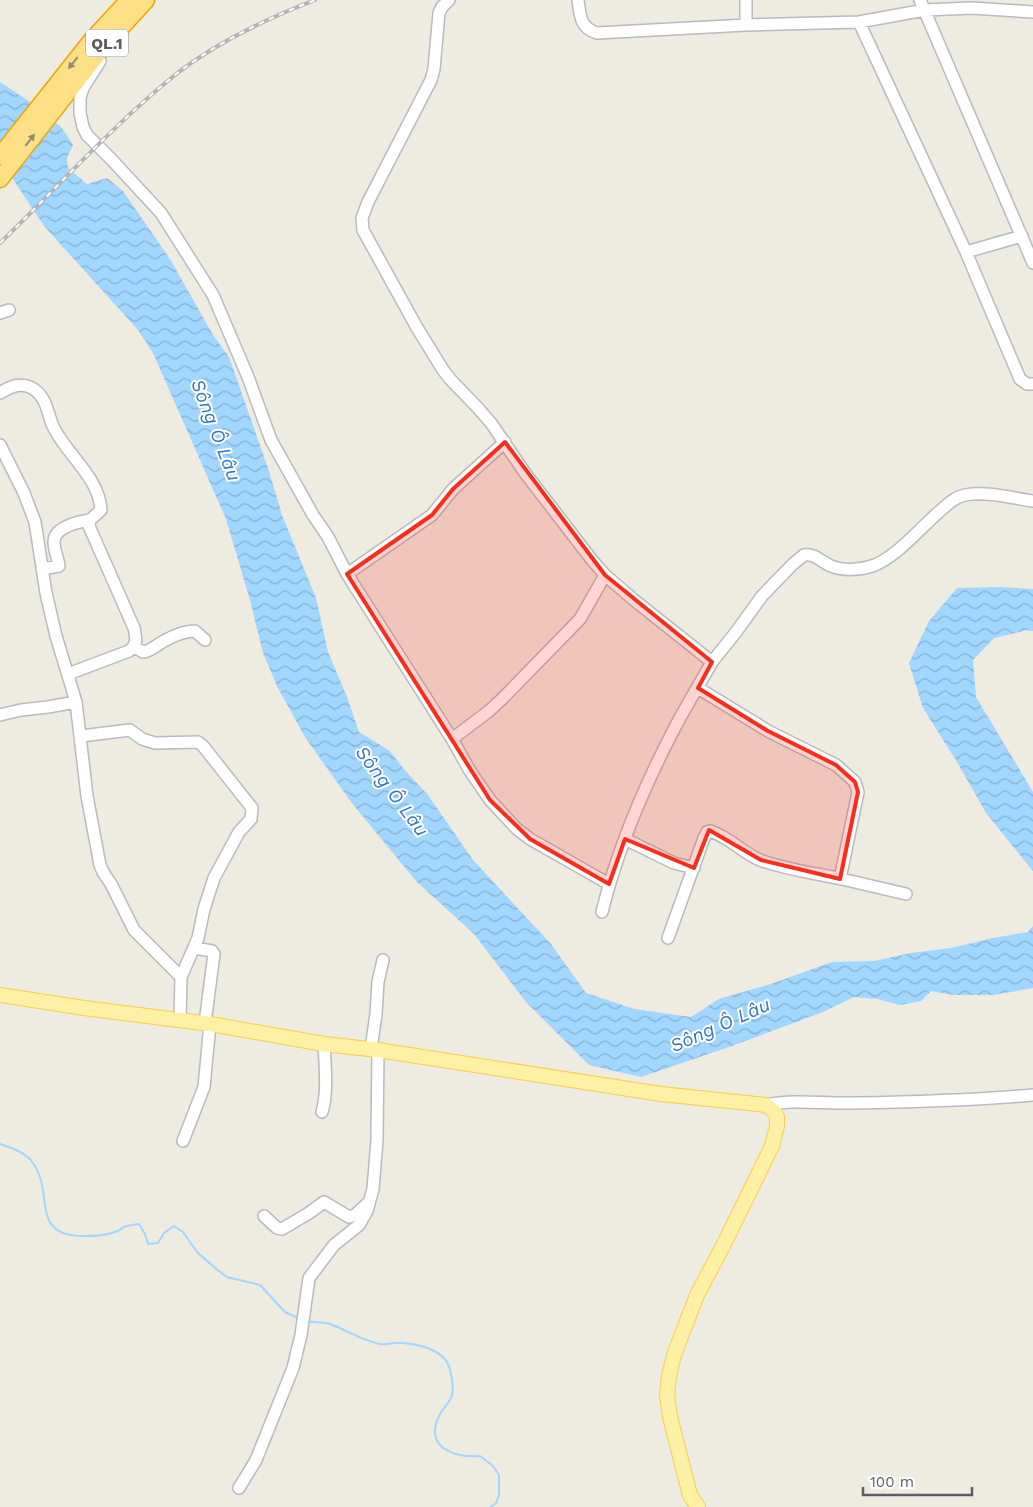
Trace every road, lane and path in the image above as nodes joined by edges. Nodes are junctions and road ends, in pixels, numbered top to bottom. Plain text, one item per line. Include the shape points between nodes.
1 (449, 0) edge
2 (578, 0) edge
3 (746, 0) edge
4 (137, 4) edge
5 (923, 5) edge
6 (1033, 12) edge
7 (859, 22) junction
8 (746, 25) junction
9 (65, 84) junction
10 (0, 156) edge
11 (0, 178) edge
12 (1022, 236) junction
13 (966, 252) junction
14 (1033, 263) edge
15 (1033, 384) edge
16 (0, 393) edge
17 (504, 442) junction
18 (0, 445) edge
19 (1033, 501) edge
20 (89, 520) junction
21 (42, 569) junction
22 (347, 574) junction
23 (605, 575) junction
24 (205, 640) dead end
25 (134, 647) junction
26 (712, 662) junction
27 (68, 674) junction
28 (698, 688) junction
29 (76, 702) junction
30 (0, 715) edge
31 (81, 736) junction
32 (452, 739) junction
33 (625, 839) junction
34 (694, 868) junction
35 (840, 879) junction
36 (608, 884) junction
37 (906, 894) dead end
38 (602, 912) dead end
39 (668, 938) dead end
40 (195, 948) junction
41 (383, 960) dead end
42 (181, 977) junction
43 (0, 995) edge
44 (180, 1020) junction
45 (207, 1024) junction
46 (324, 1044) junction
47 (374, 1050) junction
48 (1033, 1096) edge
49 (766, 1105) junction
50 (322, 1112) dead end
51 (182, 1141) dead end
52 (370, 1200) junction
53 (264, 1216) dead end
54 (239, 1488) dead end
55 (698, 1507) edge

1 - 17 street via 439,13 431,80 368,202 362,224 366,237 442,370
2 - 8 street via 582,22 597,33
3 - 8 street
4 - 9 highway, QL.1 via 92,40
4 - 22 street via 132,24 100,62 84,88 80,98 83,127 161,213 213,295 271,440
5 - 6 street
5 - 7 street
5 - 12 street
7 - 8 street
7 - 13 street
9 - 10 highway, QL.1
11 -> 9 highway, QL.1
12 - 13 street
12 - 14 street
13 - 15 street via 1020,378 1027,384
16 - 20 street via 18,385 32,388 41,396 58,435 95,491 101,510
17 - 22 street via 453,489 432,515
17 - 23 street via 544,500
18 - 21 street via 31,510
19 - 26 street via 975,493 955,498 898,550 870,566 838,568 815,556 804,556 762,596
20 - 21 street via 58,533 54,541 59,566
20 - 25 street via 134,628
21 - 27 street via 56,636
22 - 32 street
23 - 26 street
23 - 32 street via 580,619 502,699
24 - 25 street via 195,631 189,631 162,642 150,651 143,652
25 - 27 street
26 - 28 street
27 - 29 street
28 - 33 street via 659,759
28 - 35 street via 768,731 836,765 855,782 858,792
29 - 30 street
29 - 31 street
31 - 40 street via 130,730 149,742 198,742 250,806 251,819 239,832 208,893
31 - 42 street via 86,796 103,872 134,930
32 - 36 street via 490,800 517,829 543,848
33 - 34 street via 674,863
33 - 36 street
34 - 35 street via 704,838 710,831 761,860
34 - 39 street
35 - 37 street
36 - 38 street
40 - 42 street
40 - 45 street via 212,950 214,954
41 - 47 street via 378,982
42 - 44 street
43 - 44 main road
44 - 45 main road
45 - 46 main road
45 - 51 street via 204,1087
46 - 47 main road
46 - 50 street
47 - 49 main road via 661,1094
47 - 52 street via 377,1140
48 - 49 street
49 - 55 main road via 774,1110 777,1117 772,1146 697,1295 669,1376 670,1418 690,1495
52 - 53 street via 349,1217 322,1202 282,1229 276,1228
52 - 54 street via 358,1224 334,1245 309,1278 293,1368 256,1460

